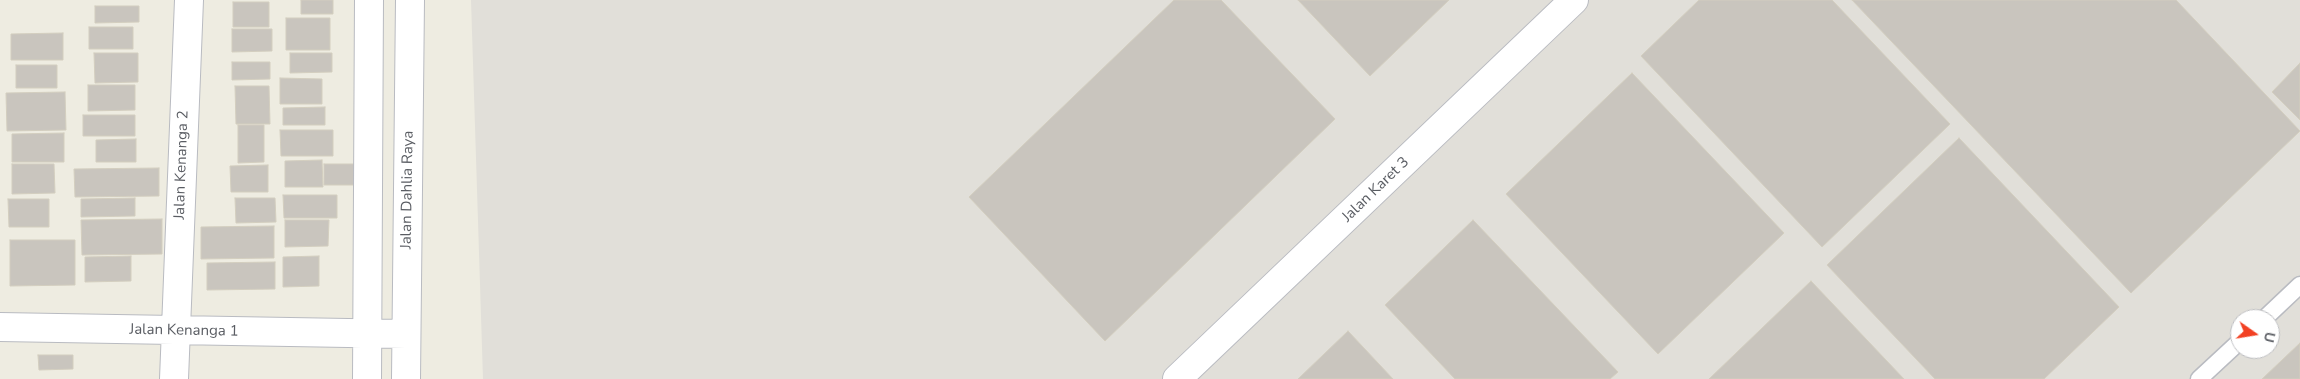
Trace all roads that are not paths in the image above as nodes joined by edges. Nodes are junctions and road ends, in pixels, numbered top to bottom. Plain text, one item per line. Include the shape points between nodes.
1 (189, 0) edge
2 (369, 0) edge
3 (410, 0) edge
4 (1574, 0) edge
5 (2300, 285) edge
6 (2275, 309) edge
7 (0, 327) edge
8 (176, 330) junction
9 (368, 334) junction
10 (406, 334) junction
11 (2230, 350) edge
12 (174, 379) edge
13 (367, 379) edge
14 (406, 379) edge
15 (1177, 379) edge
16 (2199, 379) edge

1 - 8 street, Jalan Kenanga 2
2 - 9 street
3 - 10 street, Jalan Dahlia Raya
4 - 15 street, Jalan Karet 3
5 - 6 lane
7 - 8 street, Jalan Kenanga 1
8 - 9 street, Jalan Kenanga 1
8 - 12 street, Jalan Kenanga 2
9 - 10 street, Jalan Kenanga 1
9 - 13 street
10 - 14 street, Jalan Dahlia Raya
11 - 16 lane

